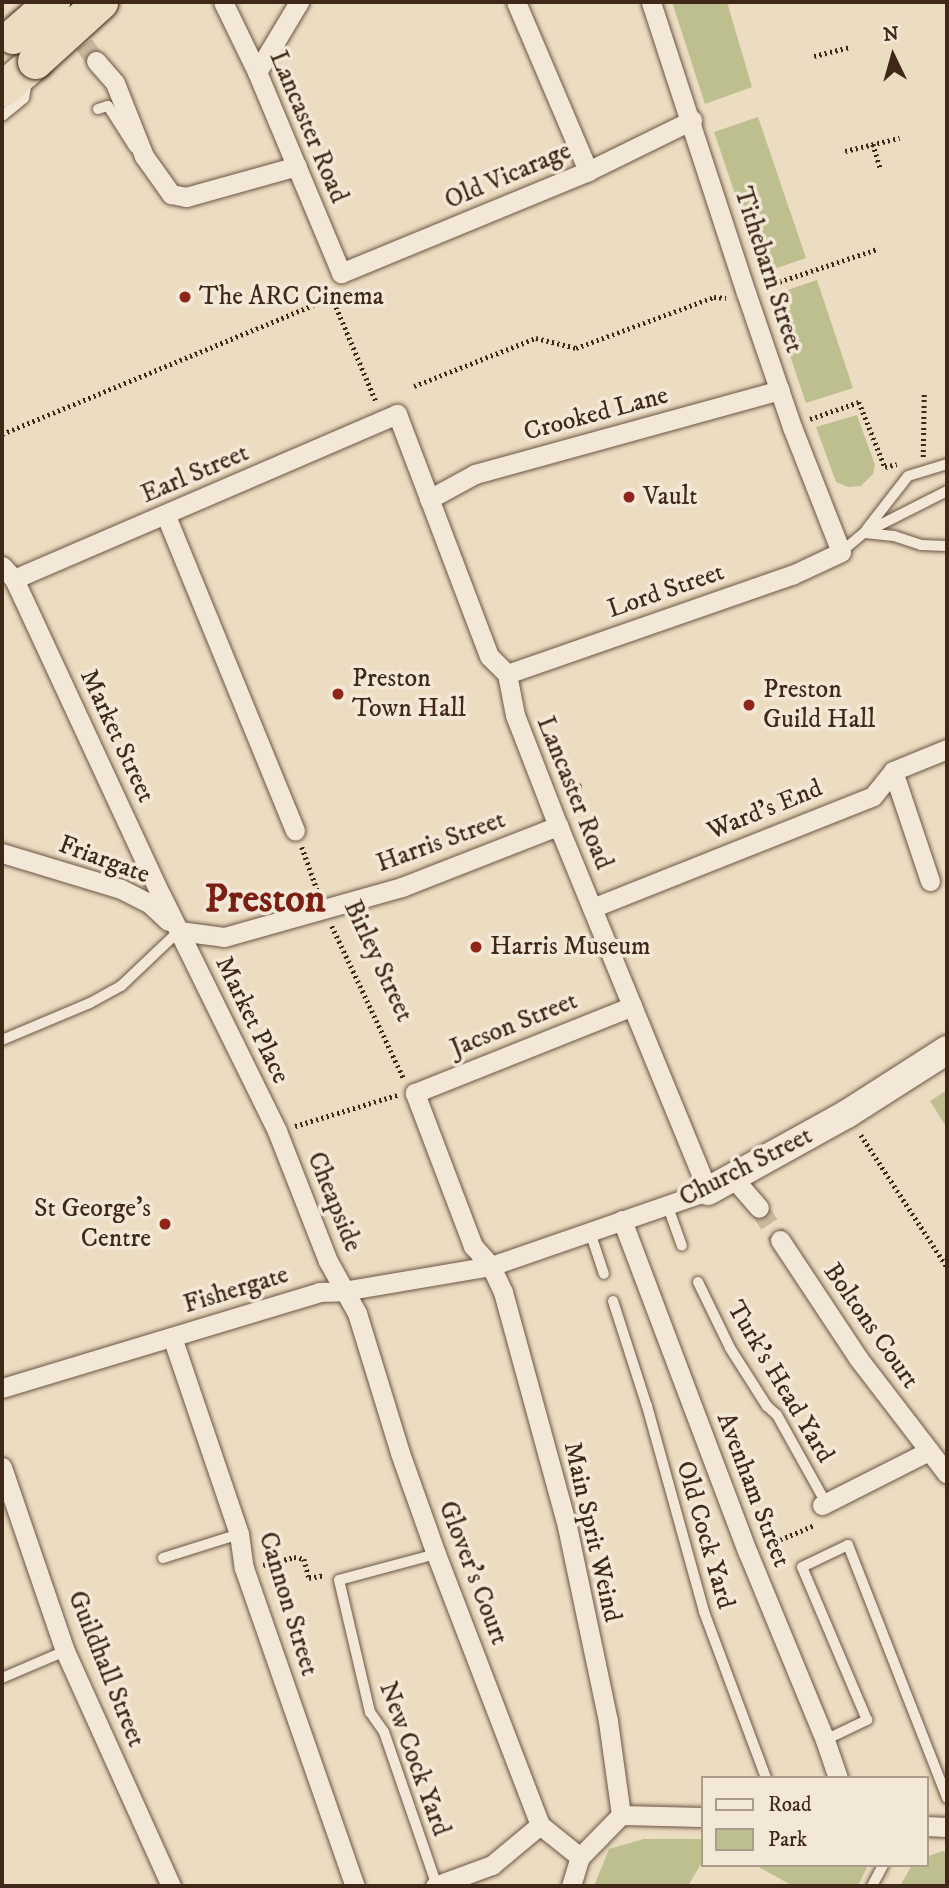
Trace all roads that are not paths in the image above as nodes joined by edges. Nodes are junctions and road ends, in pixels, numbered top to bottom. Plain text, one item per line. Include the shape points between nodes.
1 (52, 2) edge
2 (100, 2) edge
3 (223, 2) edge
4 (299, 2) edge
5 (516, 2) edge
6 (651, 2) edge
7 (17, 48) edge
8 (96, 61) tunnel mouth
9 (257, 72) junction
10 (2, 89) edge
11 (98, 109) dead end
12 (2, 116) edge
13 (692, 120) junction
14 (297, 166) junction
15 (588, 171) junction
16 (156, 176) junction
17 (341, 274) joint
18 (780, 390) junction
19 (388, 412) joint
20 (947, 464) edge
21 (947, 491) edge
22 (429, 499) junction
23 (166, 516) junction
24 (864, 533) junction
25 (947, 546) edge
26 (841, 552) junction
27 (8, 573) edge
28 (507, 674) junction
29 (947, 749) edge
30 (893, 771) junction
31 (558, 826) junction
32 (295, 831) road end
33 (2, 853) edge
34 (930, 881) dead end
35 (592, 908) junction
36 (180, 931) junction
37 (632, 1006) junction
38 (2, 1040) edge
39 (947, 1050) edge
40 (277, 1131) joint
41 (734, 1179) junction
42 (708, 1191) junction
43 (668, 1207) junction
44 (759, 1208) tunnel mouth
45 (622, 1220) junction
46 (590, 1232) junction
47 (780, 1240) tunnel mouth
48 (682, 1246) dead end
49 (491, 1266) junction
50 (604, 1274) dead end
51 (698, 1282) dead end
52 (343, 1291) junction
53 (613, 1301) dead end
54 (172, 1337) junction
55 (2, 1388) edge
56 (929, 1451) junction
57 (2, 1467) edge
58 (947, 1474) edge
59 (824, 1505) joint
60 (239, 1534) junction
61 (436, 1554) junction
62 (163, 1558) dead end
63 (65, 1651) junction
64 (2, 1678) edge
65 (825, 1740) junction
66 (765, 1776) edge
67 (837, 1776) edge
68 (947, 1798) edge
69 (621, 1815) junction
70 (701, 1816) edge
71 (540, 1825) junction
72 (928, 1826) edge
73 (947, 1827) edge
74 (580, 1857) junction
75 (882, 1867) edge
76 (171, 1886) edge
77 (355, 1886) edge
78 (436, 1886) edge
79 (571, 1886) edge
80 (872, 1886) edge

1 - 7 highway, bridge
2 - 7 highway, bridge
3 - 9 street, Lancaster Road
4 - 9 street
5 - 15 street
6 - 13 street, Tithebarn Street
7 - 10 highway
7 - 12 lane via 24,98
8 - 16 street via 115,83
9 - 14 street, Lancaster Road
11 - 16 lane via 108,106
13 - 15 street, Old Vicarage
13 - 18 street, Tithebarn Street
14 - 16 street via 186,197 171,194
14 - 17 street, Lancaster Road
15 - 17 street, Old Vicarage
18 - 22 street, Crooked Lane via 475,474
18 - 26 street, Tithebarn Street
19 - 22 street, Lancaster Road
19 - 23 street, Earl Street
20 - 24 lane via 908,476
21 - 24 lane
22 - 28 street, Lancaster Road via 489,656
23 - 27 street, Earl Street
23 - 32 street
24 - 25 lane
24 - 26 lane
26 - 28 street, Lord Street via 792,575
27 - 36 street, Market Street
28 - 31 street, Lancaster Road via 515,715
29 - 30 street, Ward's End
30 - 34 street
30 - 35 street, Ward's End via 873,796
31 - 35 street, Lancaster Road
31 - 36 street, Harris Street via 402,887 224,937
33 - 36 street, Friargate via 121,889 149,903
35 - 37 street, Lancaster Road
36 - 38 lane via 121,986
36 - 40 street, Market Place
37 - 42 street, Lancaster Road
37 - 49 street, Jacson Street via 415,1093 473,1247
39 - 41 street, Church Street
40 - 52 street, Cheapside
41 - 42 street, Church Street
41 - 44 street
42 - 43 street, Church Street
43 - 45 street, Church Street
43 - 48 lane
45 - 46 street, Church Street
45 - 65 street, Avenham Street via 748,1553
46 - 49 street, Church Street
46 - 50 lane
47 - 56 street, Boltons Court via 858,1358
49 - 52 street, Fishergate
49 - 69 street, Main Sprit Weind via 503,1292 567,1526 608,1721
51 - 59 lane, Turk's Head Yard via 730,1348 777,1415
52 - 54 street, Fishergate via 318,1292
52 - 61 street, Glover's Court via 358,1313
53 - 66 lane, Old Cock Yard via 704,1612
54 - 55 street, Fishergate
54 - 60 street, Cannon Street
56 - 58 street, Boltons Court
56 - 59 street
57 - 63 street, Guildhall Street
60 - 62 lane
60 - 77 street, Cannon Street via 244,1568
61 - 71 street, Glover's Court
61 - 78 lane, New Cock Yard via 338,1580 370,1712 384,1732
63 - 64 lane
63 - 76 street, Guildhall Street
65 - 67 street, Avenham Street
65 - 68 lane via 867,1720 802,1567 848,1545
69 - 70 street
69 - 74 street
71 - 74 street
71 - 78 street via 492,1864
72 - 73 street
74 - 79 street
75 - 80 lane

